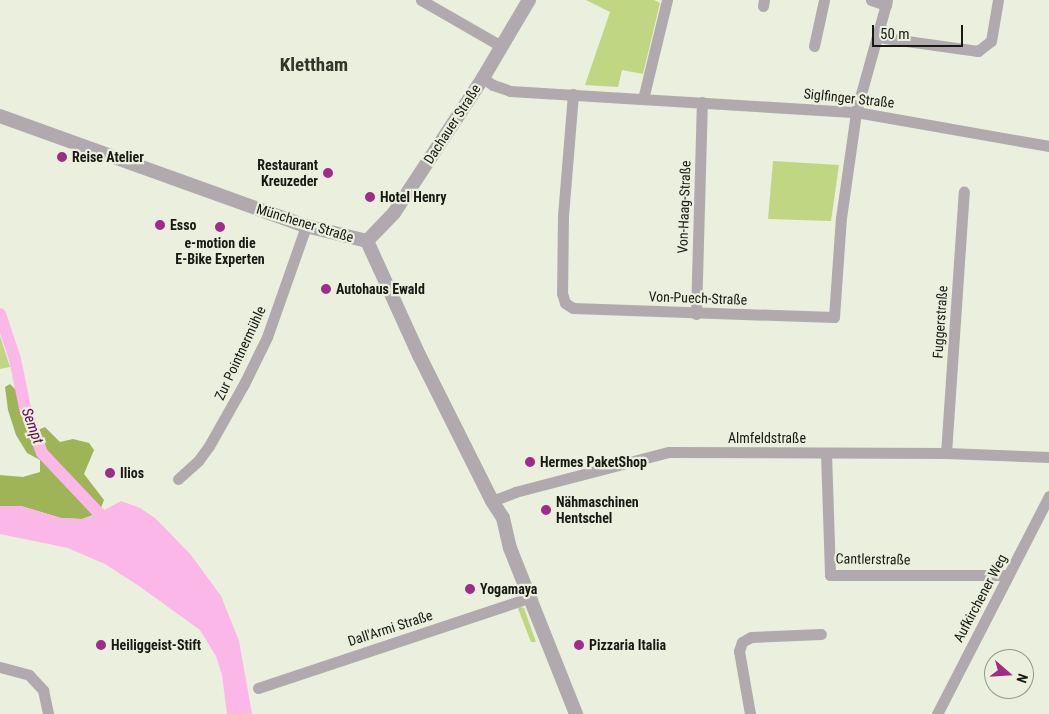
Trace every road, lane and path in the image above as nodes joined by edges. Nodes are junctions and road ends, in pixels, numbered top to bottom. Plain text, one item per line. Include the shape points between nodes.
1 (421, 0) edge
2 (529, 0) edge
3 (667, 0) edge
4 (824, 0) edge
5 (871, 0) edge
6 (998, 0) edge
7 (887, 3) edge
8 (878, 37) junction
9 (501, 46) junction
10 (814, 46) dead end
11 (483, 78) junction
12 (573, 94) junction
13 (643, 99) junction
14 (702, 102) junction
15 (856, 112) junction
16 (0, 116) edge
17 (1049, 146) edge
18 (964, 192) dead end
19 (306, 226) junction
20 (367, 241) junction
21 (696, 314) junction
22 (826, 453) junction
23 (946, 453) junction
24 (1049, 457) edge
25 (178, 479) dead end
26 (1049, 496) edge
27 (492, 501) junction
28 (1007, 575) junction
29 (531, 597) junction
30 (821, 634) dead end
31 (0, 667) edge
32 (258, 688) dead end
33 (48, 714) edge
34 (576, 714) edge
35 (750, 714) edge
36 (937, 714) edge

1 - 9 street
2 - 9 street, Dachauer Straße
3 - 13 street
4 - 10 street
5 - 7 street
6 - 8 street via 991,41 978,51
7 - 8 street
8 - 15 street
9 - 11 street, Dachauer Straße
11 - 12 street, Siglfinger Straße via 510,90
11 - 20 street, Dachauer Straße via 394,213
12 - 13 street, Siglfinger Straße
12 - 21 street, Von-Puech-Straße via 563,215 562,293 565,303 572,308
13 - 14 street, Siglfinger Straße
14 - 15 street, Siglfinger Straße
14 - 21 street, Von-Haag-Straße
15 - 17 street, Siglfinger Straße
15 - 21 street, Von-Puech-Straße via 841,218 834,317
16 - 19 street, Münchener Straße
18 - 23 street, Fuggerstraße
19 - 20 street, Münchener Straße
19 - 25 street, Zur Pointnermühle via 267,337 244,384 209,446
20 - 27 street, Münchener Straße via 419,355
22 - 23 street, Almfeldstraße
22 - 27 street, Almfeldstraße via 669,452 515,492
22 - 28 street, Cantlerstraße via 830,575
23 - 24 street, Almfeldstraße
26 - 28 street, Aufkirchener Weg
27 - 29 street, Münchener Straße via 494,521 505,536
28 - 36 street, Aufkirchener Weg
29 - 32 street, Dall'Armi Straße
29 - 34 street, Münchener Straße
30 - 35 street via 751,637 742,642 739,652
31 - 33 street via 29,675 43,690

